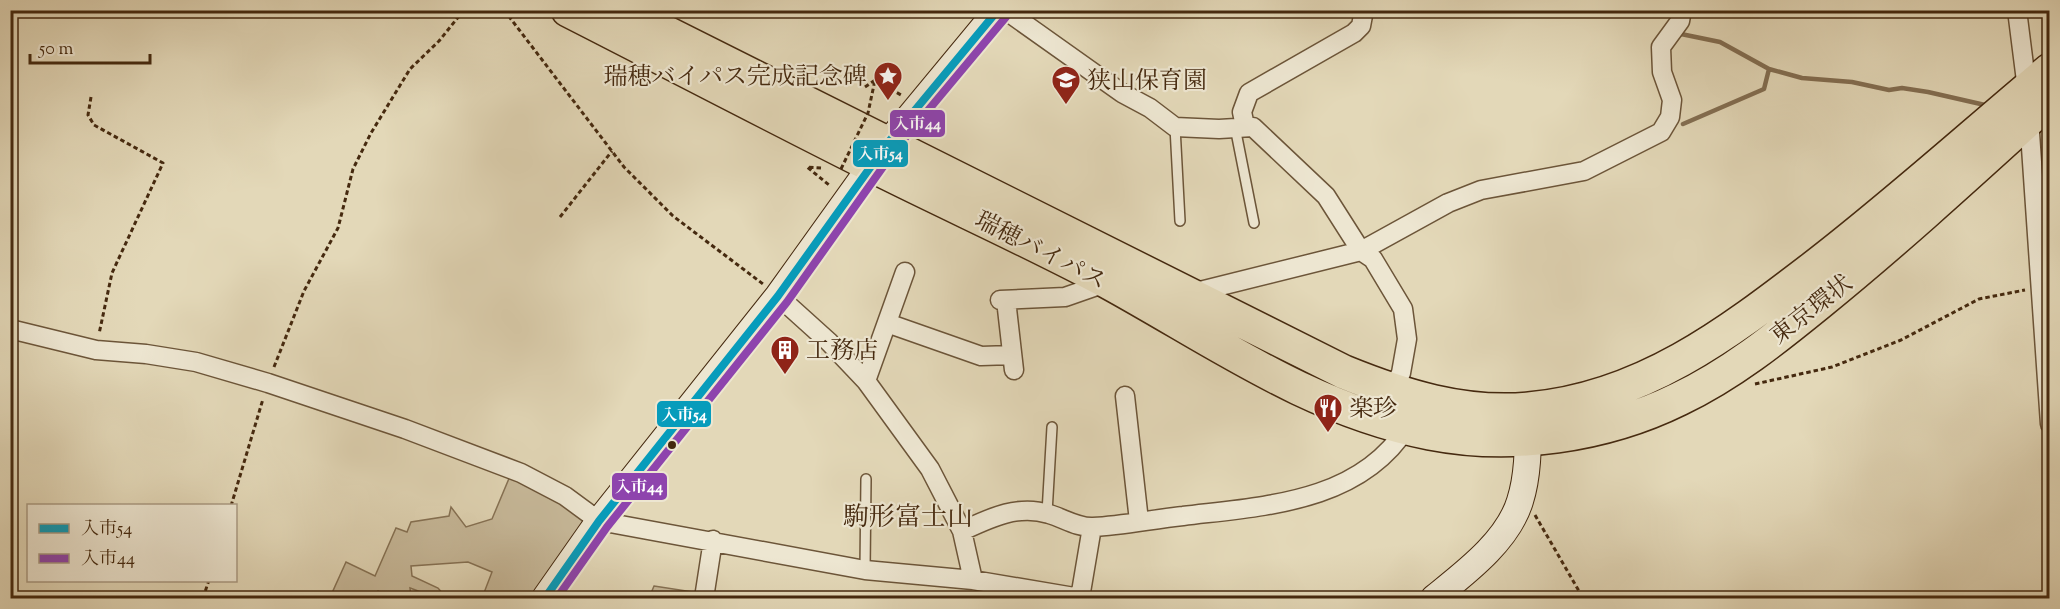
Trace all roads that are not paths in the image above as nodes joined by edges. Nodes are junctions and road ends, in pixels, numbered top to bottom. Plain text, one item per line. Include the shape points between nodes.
1 (568, 10) edge
2 (621, 10) edge
3 (998, 10) edge
4 (1005, 10) edge
5 (1364, 10) edge
6 (1682, 10) edge
7 (2018, 10) edge
8 (2038, 95) edge
9 (1176, 127) junction
10 (1240, 127) junction
11 (866, 159) junction
12 (1180, 221) dead end
13 (1254, 223) dead end
14 (1361, 251) junction
15 (905, 272) dead end
16 (1108, 282) junction
17 (1186, 294) junction
18 (778, 296) junction
19 (887, 322) junction
20 (10, 329) edge
21 (866, 381) junction
22 (1392, 391) junction
23 (1125, 396) dead end
24 (2049, 424) edge
25 (1528, 425) junction
26 (1052, 427) dead end
27 (1407, 427) junction
28 (866, 479) dead end
29 (1047, 513) junction
30 (599, 521) junction
31 (1139, 521) junction
32 (1092, 527) junction
33 (962, 531) junction
34 (713, 540) junction
35 (865, 570) junction
36 (973, 580) junction
37 (1036, 595) edge
38 (549, 598) edge
39 (704, 598) edge
40 (1434, 598) edge

1 - 11 highway, 瑞穂バイパス
2 - 11 highway, 瑞穂バイパス
3 - 11 street
4 - 9 street
5 - 10 street via 1361,26 1354,33 1249,93
6 - 14 street via 1680,21 1661,47 1662,72 1672,99 1670,117 1661,132 1584,171 1481,190 1448,203
7 - 8 street
8 - 24 street via 2041,286
8 - 25 highway, 東京環状 via 1752,315 1686,359 1626,386 1575,402
8 - 25 highway, 東京環状 via 1877,256 1781,334 1728,371 1680,399 1593,429
9 - 10 street
9 - 12 lane
10 - 13 lane
10 - 14 street via 1253,127 1326,196
11 - 16 highway, 瑞穂バイパス
11 - 17 highway, 瑞穂バイパス via 1071,233
11 - 18 street
14 - 17 street
14 - 22 street via 1373,259 1403,309 1407,339 1401,372
15 - 19 street
16 - 19 street via 1065,297 1003,300 1013,362 981,356
16 - 27 highway, 瑞穂バイパス via 1269,376
17 - 22 highway, 瑞穂バイパス via 1344,372
18 - 21 street
18 - 30 street
19 - 21 street
20 - 30 street via 96,350 196,362 268,383 521,473 565,496
21 - 33 street via 930,469
22 - 25 highway, 瑞穂バイパス via 1434,404 1478,409
23 - 31 street
25 - 27 highway, 瑞穂バイパス via 1463,438
25 - 40 street via 1520,502 1504,530 1478,560
26 - 29 lane
27 - 31 street via 1395,447 1339,487 1262,506
28 - 35 lane
29 - 32 street
29 - 33 street via 997,515
30 - 34 street
30 - 38 street
31 - 32 street
32 - 37 street via 1080,598
33 - 36 street
34 - 35 street
34 - 39 street
35 - 36 street
36 - 37 street

